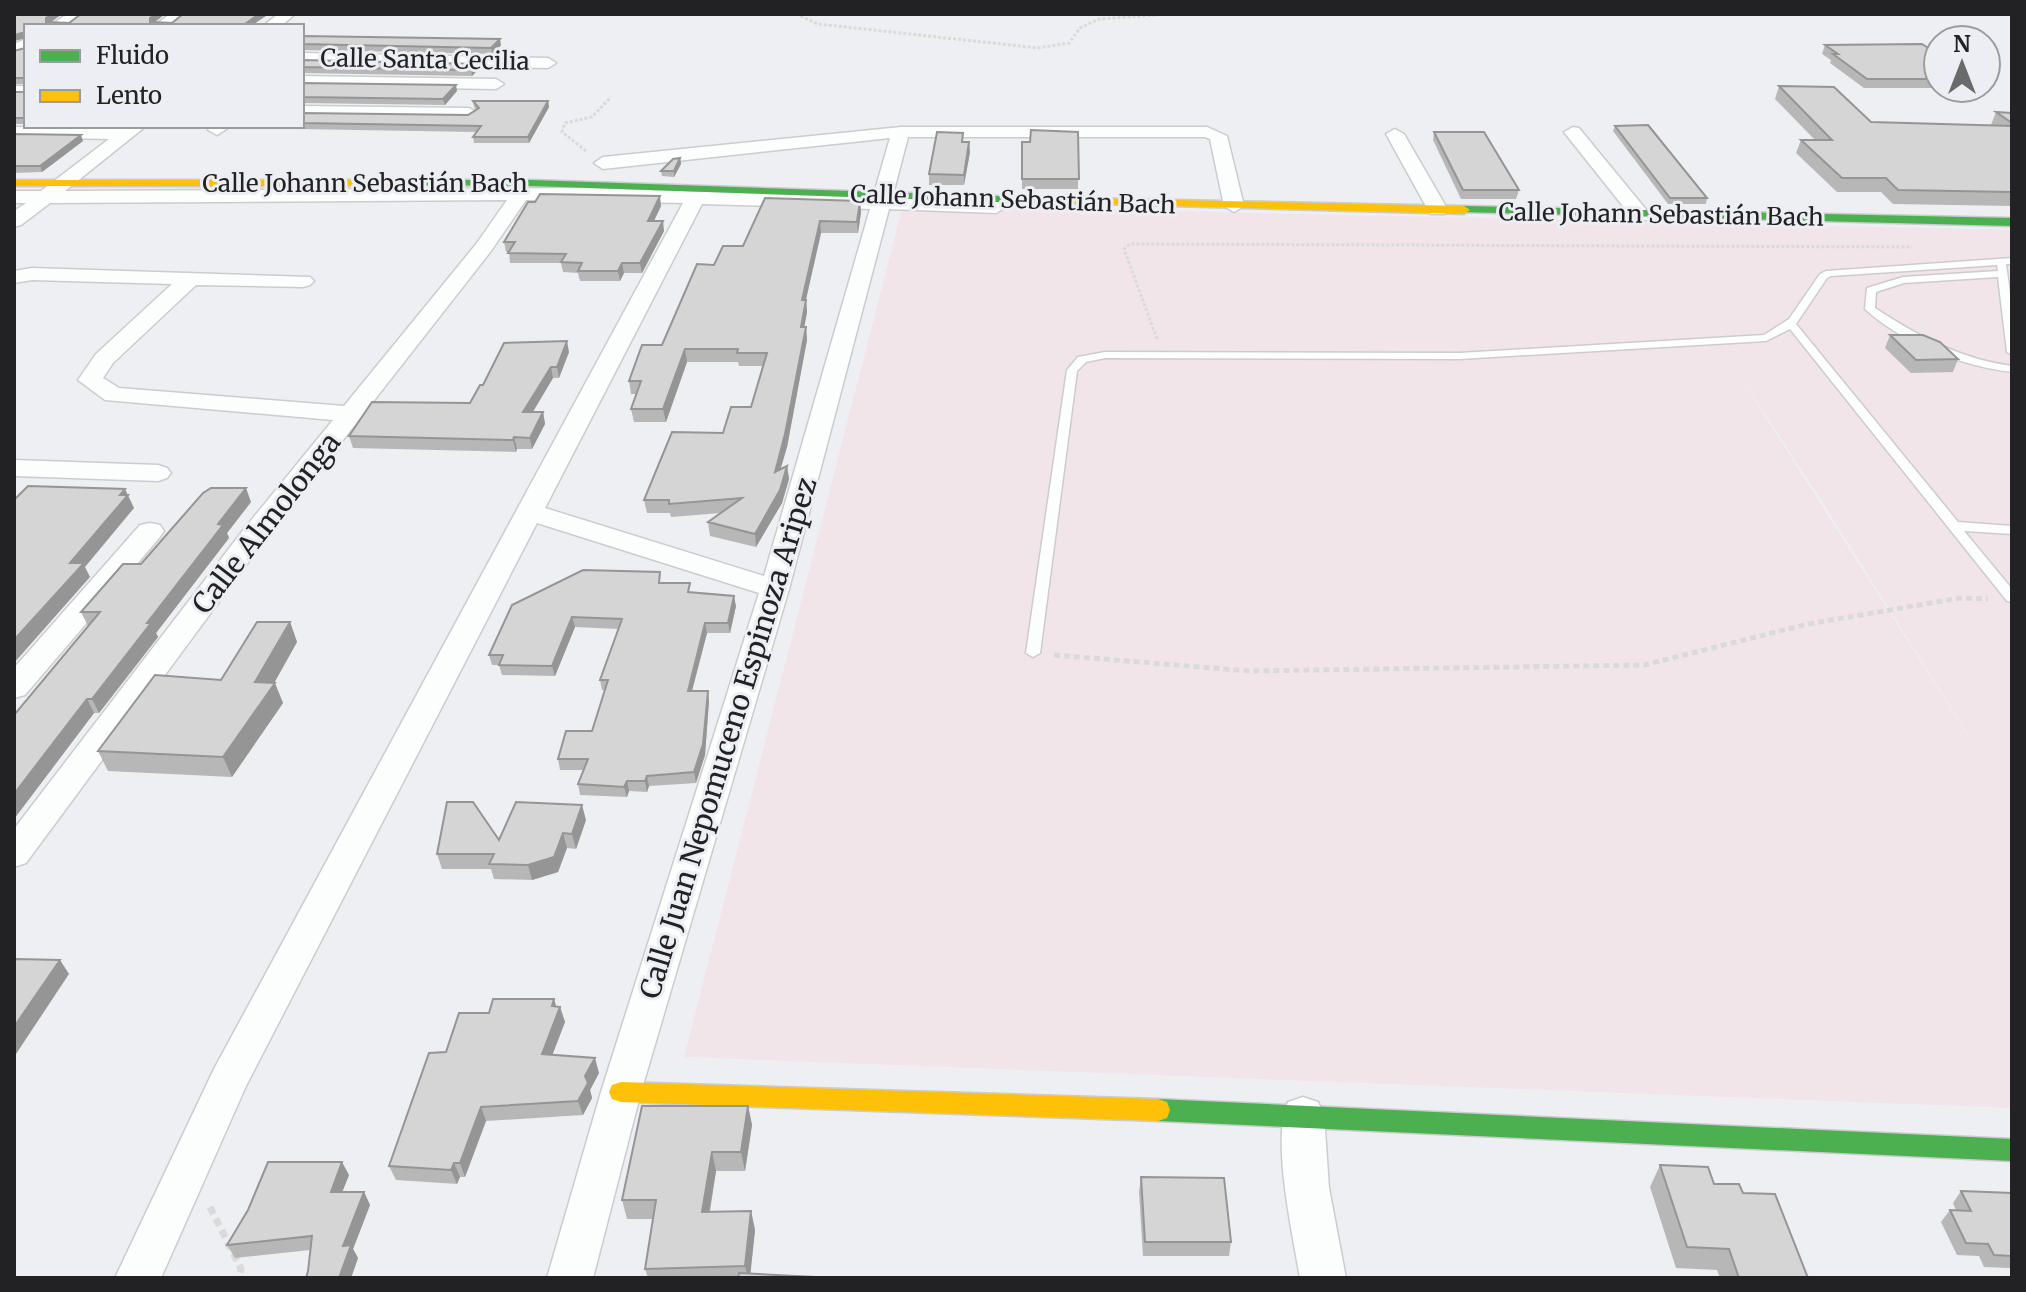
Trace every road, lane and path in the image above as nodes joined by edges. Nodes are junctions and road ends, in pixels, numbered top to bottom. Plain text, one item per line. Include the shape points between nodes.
1 (796, 14) edge
2 (1173, 14) edge
3 (304, 58) edge
4 (548, 63) dead end
5 (304, 81) edge
6 (496, 84) dead end
7 (611, 97) dead end
8 (304, 111) edge
9 (469, 113) edge
10 (132, 130) edge
11 (14, 132) edge
12 (901, 132) junction
13 (1573, 132) dead end
14 (1395, 134) dead end
15 (603, 163) joint
16 (14, 183) edge
17 (63, 184) junction
18 (521, 194) junction
19 (14, 197) edge
20 (46, 197) junction
21 (695, 198) junction
22 (883, 200) junction
23 (1234, 206) junction
24 (1438, 210) junction
25 (1641, 216) junction
26 (14, 221) edge
27 (2012, 222) edge
28 (2012, 230) edge
29 (1916, 247) dead end
30 (2005, 265) edge
31 (14, 277) edge
32 (191, 278) junction
33 (303, 281) dead end
34 (1792, 325) junction
35 (2012, 352) edge
36 (1163, 355) junction
37 (2012, 369) edge
38 (351, 414) junction
39 (14, 468) edge
40 (158, 473) dead end
41 (531, 512) junction
42 (1954, 526) junction
43 (2012, 530) edge
44 (150, 531) dead end
45 (775, 589) junction
46 (2006, 599) edge
47 (1033, 653) joint
48 (14, 688) edge
49 (14, 854) edge
50 (621, 1092) junction
51 (1303, 1115) junction
52 (2012, 1150) edge
53 (204, 1195) dead end
54 (138, 1278) edge
55 (239, 1278) edge
56 (570, 1278) edge
57 (1323, 1278) edge

1 - 2 path via 818,24 1038,48 1069,43 1089,23
3 - 4 street, Calle Santa Cecilia
5 - 6 street
7 - 15 path via 593,119 565,123 562,132
8 - 9 street
10 - 11 street
10 - 17 street
12 - 15 street
12 - 22 street, Calle Juan Nepomuceno Espinoza Aripez
12 - 23 street via 1213,133
13 - 25 street
14 - 24 street
16 - 17 street, Calle Johann Sebastián Bach
17 - 20 street
17 - 22 street, Calle Johann Sebastián Bach via 532,183
18 - 20 street, Calle Johann Sebastián Bach
18 - 21 street, Calle Johann Sebastián Bach
18 - 38 street, Calle Almolonga
19 - 20 street, Calle Johann Sebastián Bach
20 - 26 street
21 - 22 street, Calle Johann Sebastián Bach
21 - 41 street
22 - 23 street, Calle Johann Sebastián Bach
22 - 28 street, Calle Johann Sebastián Bach
22 - 45 street, Calle Juan Nepomuceno Espinoza Aripez
23 - 24 street, Calle Johann Sebastián Bach
24 - 25 street, Calle Johann Sebastián Bach
25 - 27 street, Calle Johann Sebastián Bach
29 - 36 path, Calle Johann Sebastián Bach via 1130,244 1124,249
30 - 34 lane via 1829,273
30 - 35 lane
30 - 37 lane via 1871,290 1870,309 1914,339 1951,355
31 - 32 street
32 - 33 street
32 - 38 street via 104,359 90,380 113,395
34 - 36 lane via 1766,338 1460,356
34 - 42 lane
36 - 47 lane via 1105,355 1082,359 1072,370
38 - 49 street, Calle Almolonga
39 - 40 street
41 - 45 street
41 - 54 street via 228,1081
42 - 43 lane
42 - 46 lane
44 - 48 street
45 - 50 street, Calle Juan Nepomuceno Espinoza Aripez
46 - 47 path via 1960,598 1808,624 1644,665 1249,671
50 - 51 street
50 - 56 street, Calle Juan Nepomuceno Espinoza Aripez
51 - 52 street
51 - 57 street via 1307,1188
53 - 55 path via 241,1269

